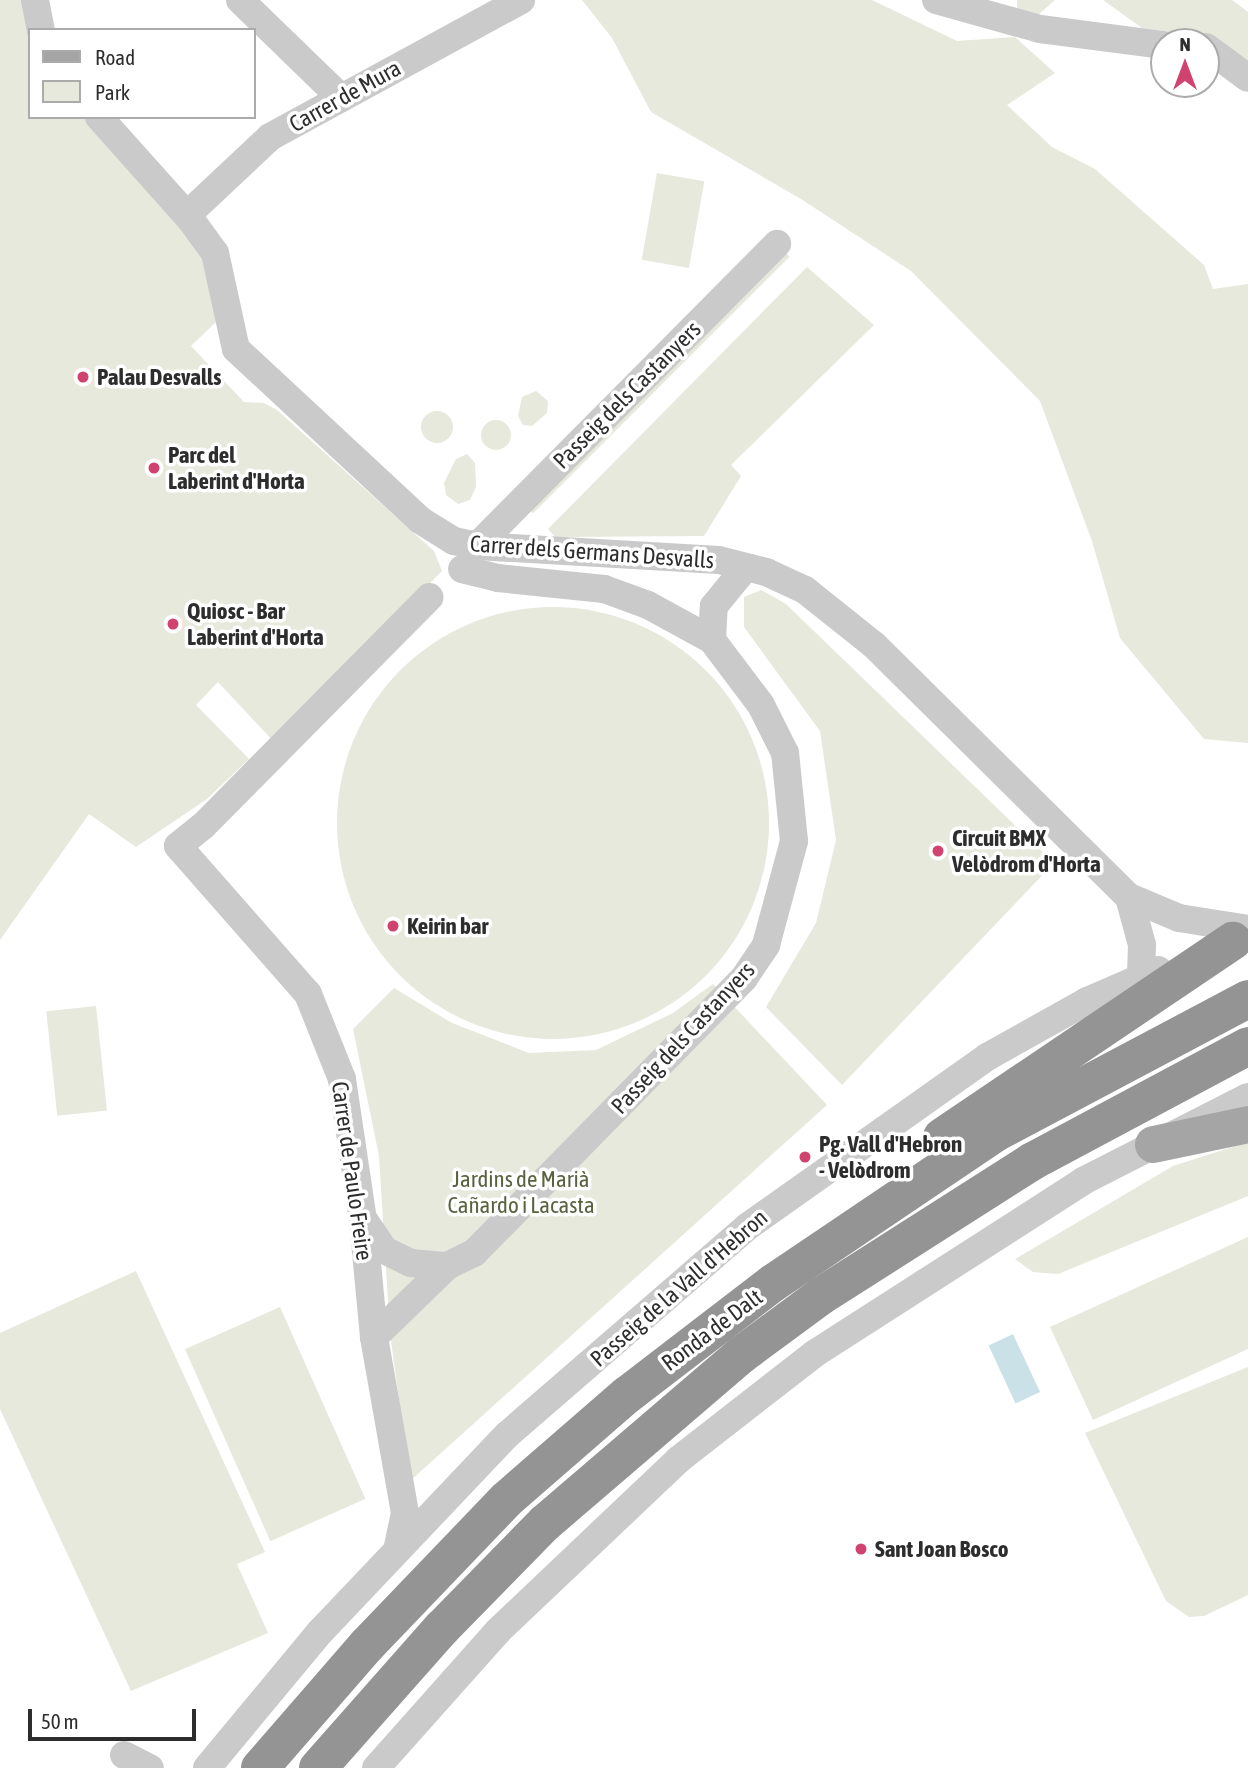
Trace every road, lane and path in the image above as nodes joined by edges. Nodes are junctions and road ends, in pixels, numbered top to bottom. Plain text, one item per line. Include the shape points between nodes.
1 (35, 0) edge
2 (240, 0) edge
3 (936, 0) edge
4 (514, 1) edge
5 (41, 28) edge
6 (1150, 43) edge
7 (1220, 57) edge
8 (1248, 78) edge
9 (341, 99) junction
10 (101, 119) edge
11 (187, 215) junction
12 (777, 244) dead end
13 (469, 557) junction
14 (745, 568) junction
15 (430, 597) dead end
16 (712, 639) junction
17 (1122, 892) junction
18 (1243, 935) edge
19 (1141, 978) junction
20 (1248, 999) edge
21 (1248, 1046) edge
22 (1248, 1097) edge
23 (1248, 1124) edge
24 (1153, 1144) junction
25 (363, 1220) junction
26 (447, 1266) junction
27 (761, 1292) junction
28 (373, 1337) junction
29 (398, 1546) junction
30 (206, 1766) edge
31 (135, 1768) edge
32 (150, 1768) edge
33 (260, 1768) edge
34 (318, 1768) edge
35 (376, 1768) edge

1 - 5 street
2 - 9 street
3 - 6 street via 1040,29
4 - 9 street, Carrer de Mura
7 - 8 street
9 - 11 street, Carrer de Mura via 271,137
10 - 11 street, Carrer dels Germans Desvalls
11 - 13 street, Carrer dels Germans Desvalls via 215,253 236,349 420,520 454,541
12 - 13 street, Passeig dels Castanyers
13 - 14 street, Carrer dels Germans Desvalls via 682,557
13 - 16 street, Passeig dels Castanyers via 499,578 604,589 648,605
14 - 16 street via 714,606
14 - 17 street, Carrer dels Germans Desvalls via 805,590 845,618
15 - 25 street, Carrer de Paulo Freire via 203,827 178,846 308,994 342,1079
16 - 26 street, Passeig dels Castanyers via 761,705 785,753 794,841 780,908 766,945 744,978 556,1172 474,1253
17 - 18 street, Carrer dels Germans Desvalls via 1180,918
17 - 19 street, Carrer dels Germans Desvalls via 1142,945
18 - 19 street, Passeig de la Vall d'Hebron
18 - 27 highway via 904,1164
19 - 29 street, Passeig de la Vall d'Hebron via 987,1057 747,1227 508,1436
20 - 27 highway, Ronda de Dalt via 997,1132
21 - 34 highway, Ronda de Dalt via 1033,1161 821,1296 741,1355 545,1523 442,1628
22 - 24 street
23 - 24 main road
24 - 35 street via 1083,1181 916,1286 814,1354 678,1460 499,1631
25 - 26 street via 384,1250 411,1263
25 - 28 street, Carrer de Paulo Freire
26 - 28 street, Passeig dels Castanyers
27 - 33 highway, Ronda de Dalt via 627,1395 506,1500 366,1645
28 - 29 street, Carrer de Paulo Freire via 405,1513
29 - 30 street, Passeig de la Vall d'Hebron
31 - 32 street via 124,1755

